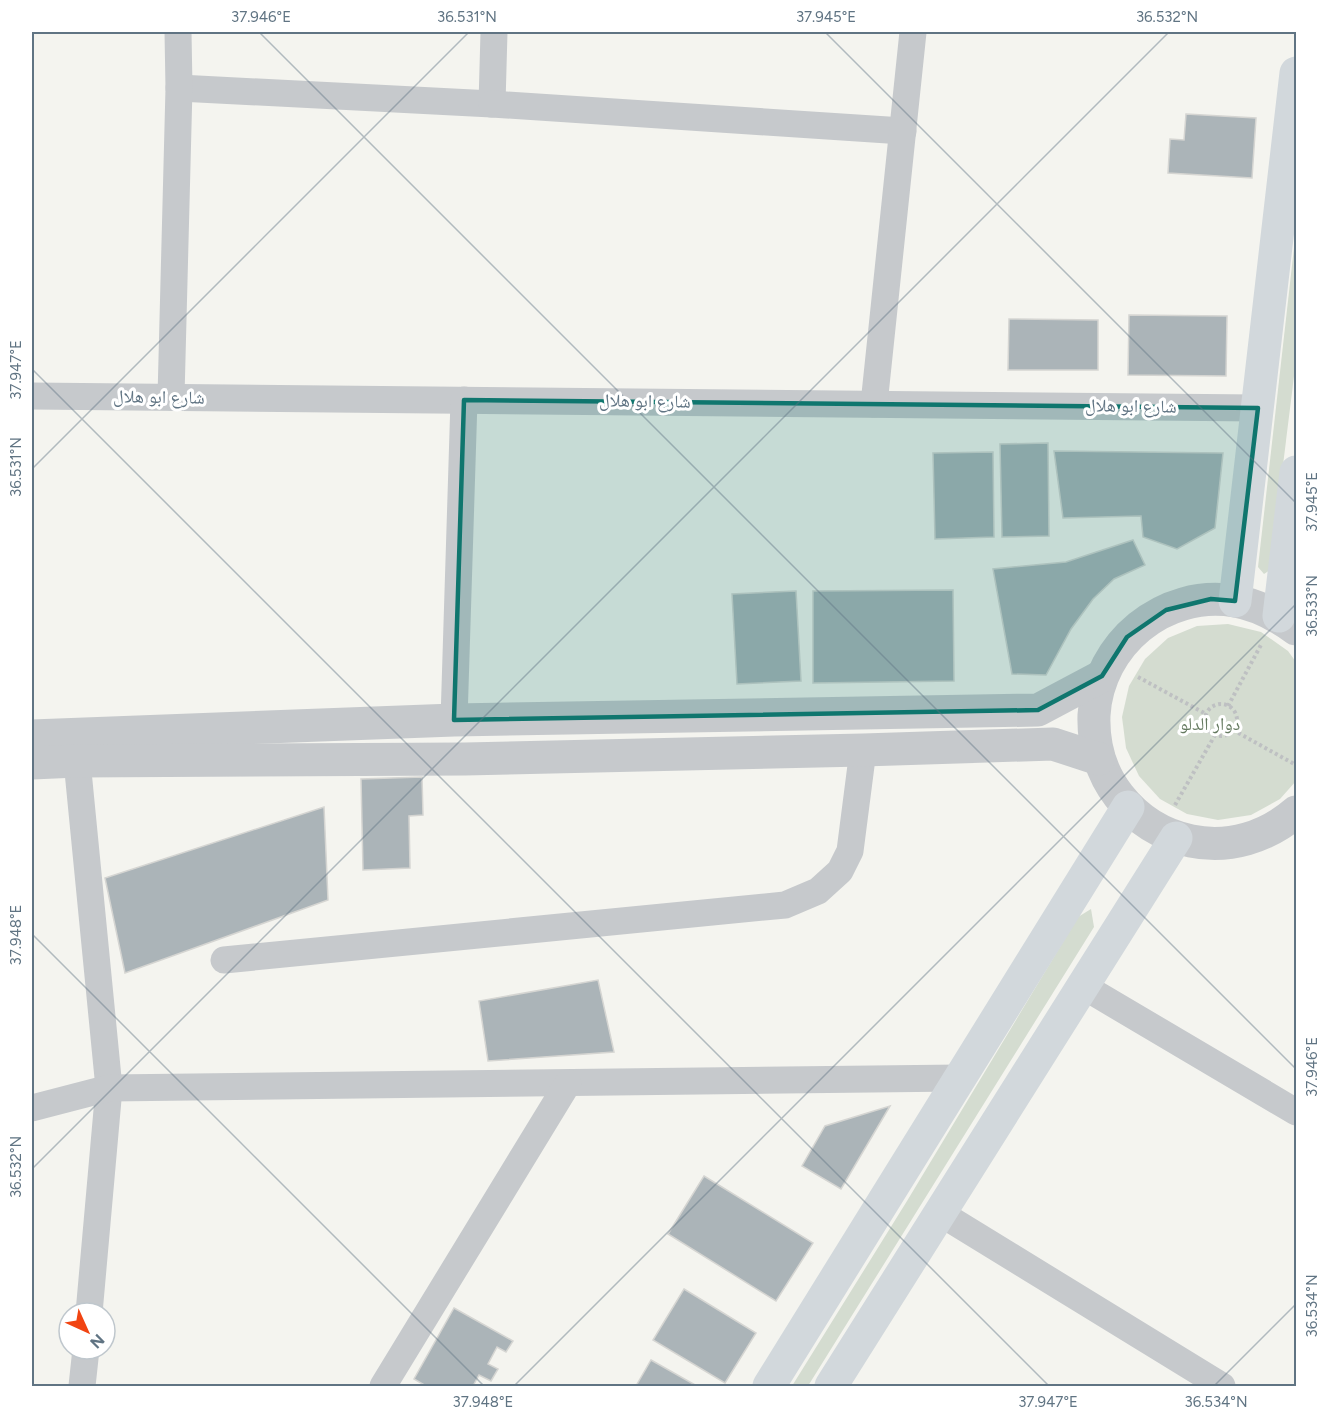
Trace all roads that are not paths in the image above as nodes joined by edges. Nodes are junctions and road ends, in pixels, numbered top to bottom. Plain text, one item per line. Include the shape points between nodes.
1 (178, 32) edge
2 (494, 32) edge
3 (913, 32) edge
4 (1296, 73) edge
5 (179, 87) junction
6 (492, 104) junction
7 (903, 131) junction
8 (32, 396) edge
9 (171, 397) junction
10 (464, 400) junction
11 (874, 404) junction
12 (1258, 408) junction
13 (1296, 481) edge
14 (1235, 601) junction
15 (1280, 627) edge
16 (1102, 676) junction
17 (454, 720) junction
18 (32, 736) edge
19 (863, 750) junction
20 (1099, 759) junction
21 (77, 761) junction
22 (32, 763) edge
23 (1128, 807) junction
24 (1175, 822) junction
25 (1292, 822) edge
26 (224, 960) dead end
27 (1083, 986) junction
28 (960, 1078) junction
29 (568, 1083) junction
30 (109, 1088) junction
31 (32, 1108) edge
32 (1296, 1112) edge
33 (940, 1213) junction
34 (90, 1301) edge
35 (85, 1361) edge
36 (82, 1386) edge
37 (383, 1386) edge
38 (769, 1386) edge
39 (831, 1386) edge
40 (1222, 1386) edge

1 - 5 street
2 - 6 street
3 - 7 street
4 - 12 main road
5 - 6 street
5 - 9 street
6 - 7 street
7 - 11 street
8 - 9 street, شارع ابو هلال
9 - 10 street, شارع ابو هلال
10 - 11 street, شارع ابو هلال
10 - 17 street
11 - 12 street, شارع ابو هلال
12 - 14 main road
13 - 15 main road
14 - 15 street via 1258,606
14 - 16 street via 1188,602 1145,621 1127,637
16 - 17 street via 1038,710
16 - 20 street via 1093,732
17 - 18 street
19 - 20 street via 1053,744
19 - 21 street via 465,759
19 - 26 street via 850,851 840,871 818,891 785,905
20 - 23 street via 1111,785
21 - 22 street
21 - 30 street
23 - 24 street via 1150,825
23 - 28 main road
24 - 25 street via 1203,843 1231,843
24 - 27 main road
27 - 32 street
27 - 33 main road
28 - 29 street
28 - 38 main road
29 - 30 street
29 - 37 street
30 - 31 street
30 - 34 street
33 - 39 main road
33 - 40 street
35 - 36 street

